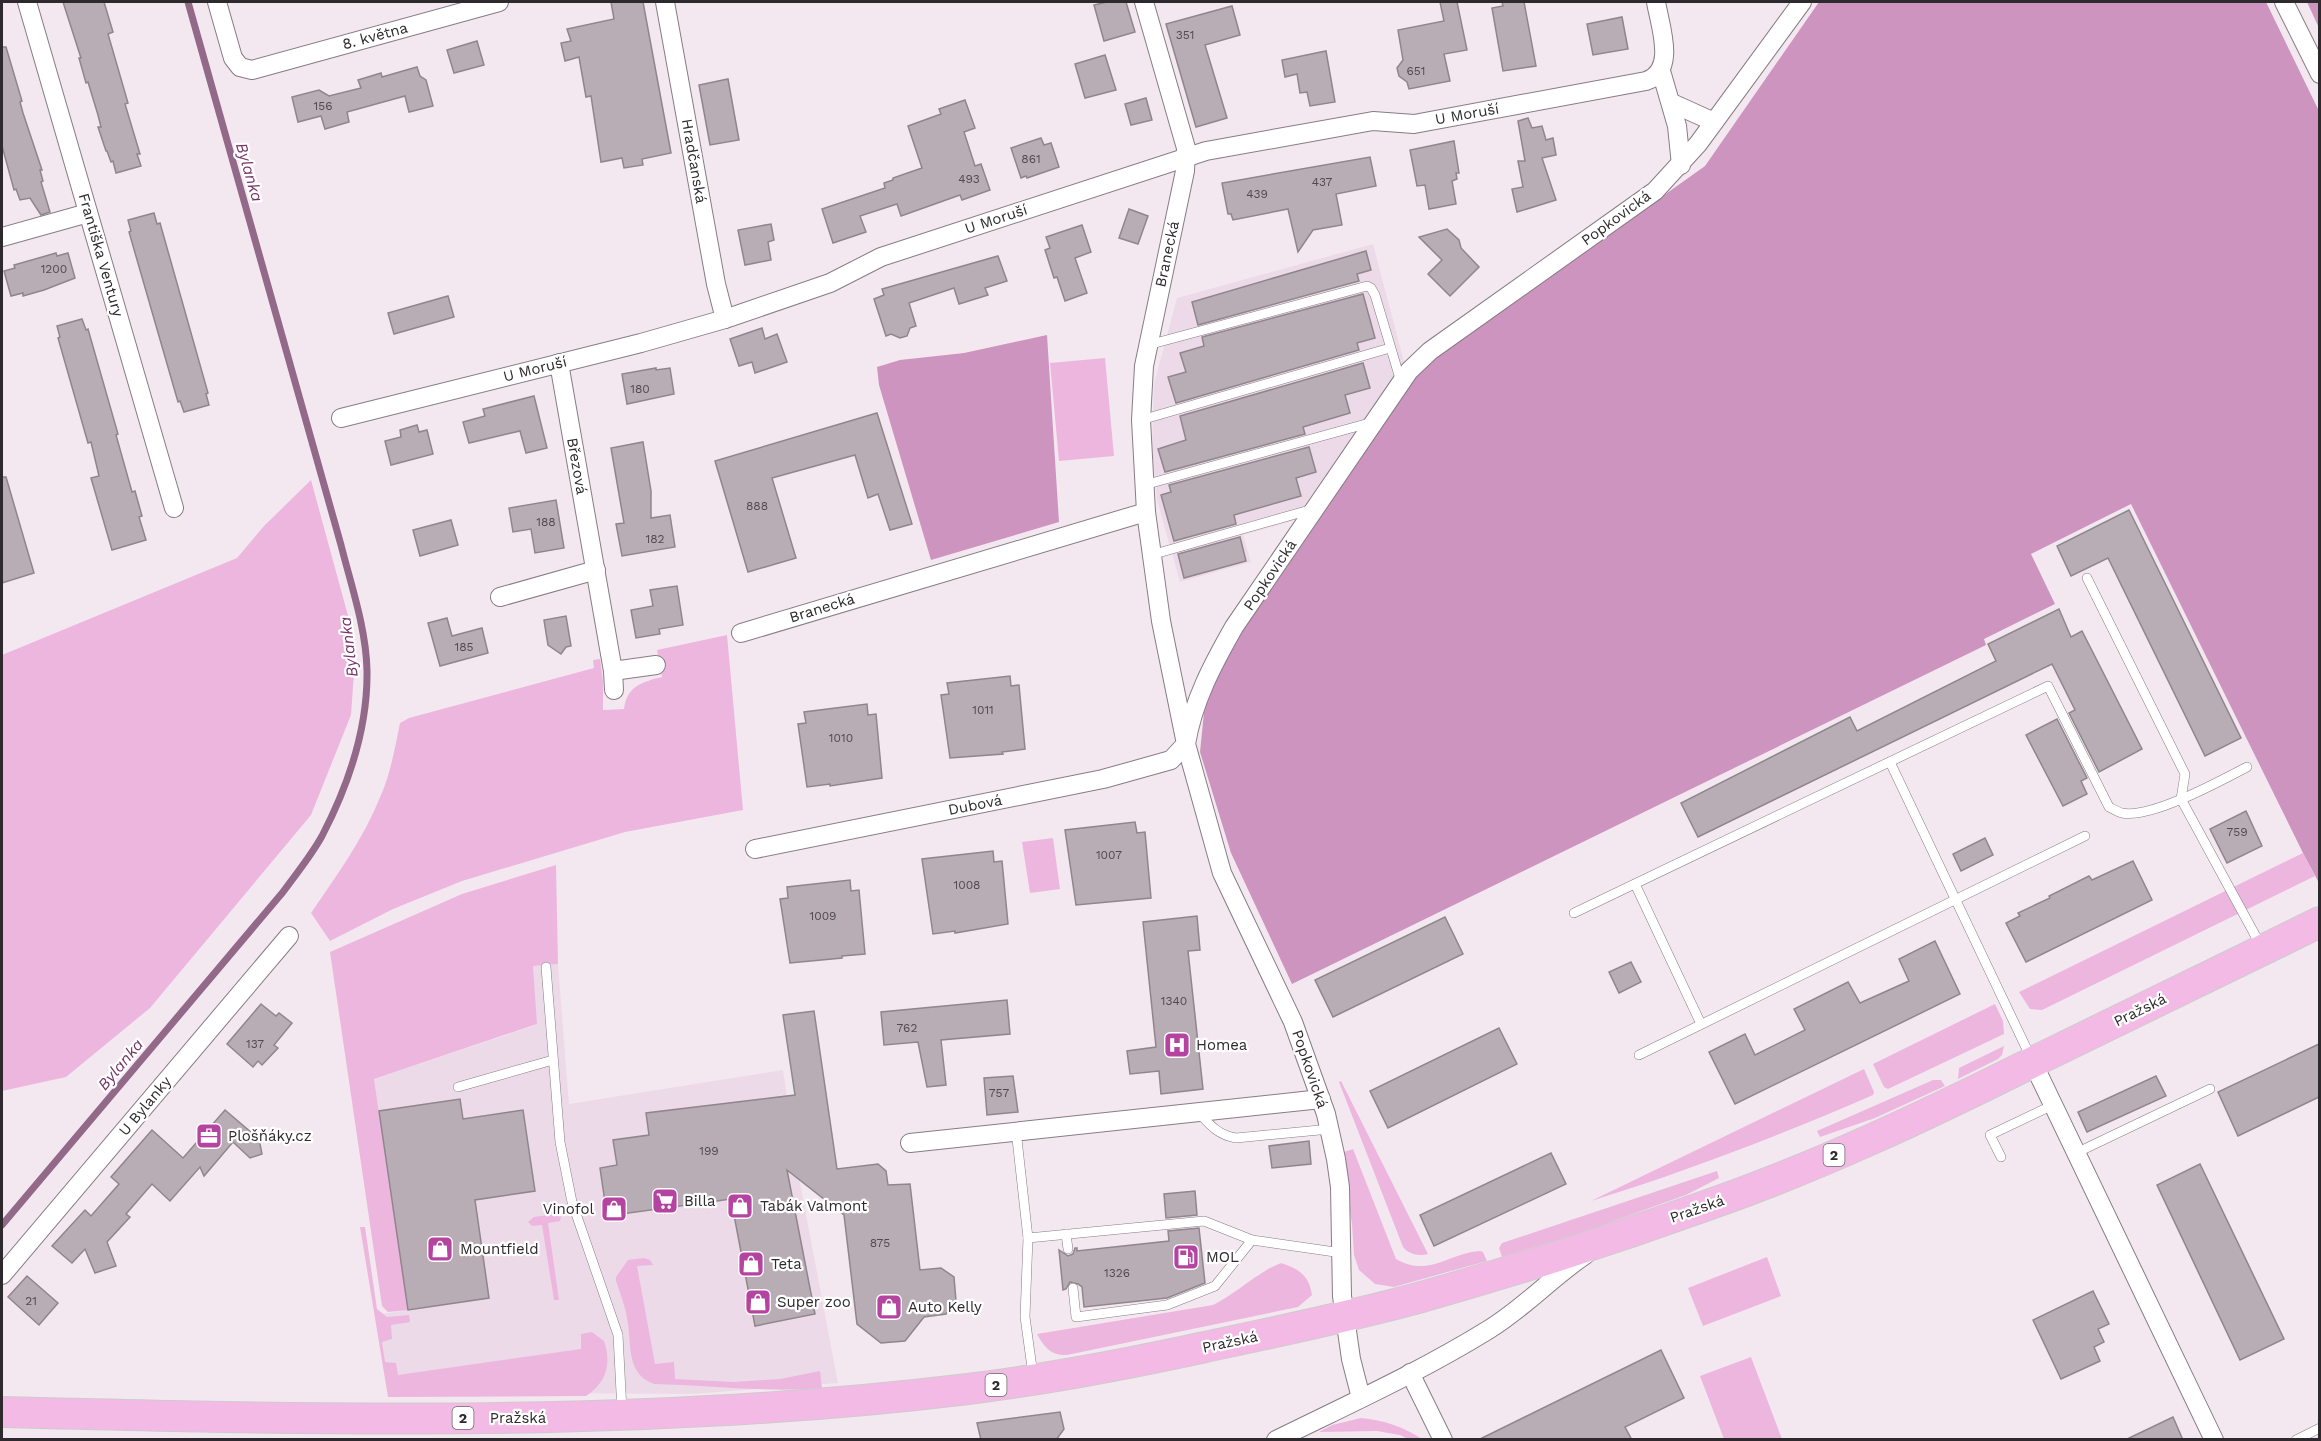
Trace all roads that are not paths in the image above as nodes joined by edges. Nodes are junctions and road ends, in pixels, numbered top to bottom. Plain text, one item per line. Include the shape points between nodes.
1 (27, 2) edge
2 (217, 2) edge
3 (499, 2) edge
4 (665, 2) edge
5 (1143, 2) edge
6 (1656, 2) edge
7 (1802, 2) edge
8 (2284, 2) edge
9 (1661, 71) junction
10 (2319, 74) edge
11 (1672, 103) junction
12 (1714, 122) junction
13 (1186, 157) junction
14 (1681, 165) junction
15 (88, 213) junction
16 (2, 237) edge
17 (725, 319) junction
18 (1148, 345) junction
19 (1390, 348) junction
20 (559, 363) junction
21 (1401, 382) junction
22 (341, 418) dead end
23 (1141, 420) junction
24 (1376, 421) junction
25 (1144, 486) junction
26 (174, 508) dead end
27 (1316, 508) junction
28 (1146, 512) junction
29 (1151, 555) junction
30 (596, 570) junction
31 (2087, 578) dead end
32 (500, 597) dead end
33 (741, 633) dead end
34 (656, 665) dead end
35 (613, 671) junction
36 (614, 690) dead end
37 (1186, 744) junction
38 (1890, 762) junction
39 (2247, 767) dead end
40 (2181, 799) junction
41 (2085, 836) dead end
42 (755, 849) dead end
43 (1635, 884) junction
44 (1956, 899) junction
45 (1574, 913) dead end
46 (2319, 922) edge
47 (289, 936) dead end
48 (2263, 950) junction
49 (546, 967) dead end
50 (1701, 1024) junction
51 (1640, 1055) dead end
52 (553, 1060) junction
53 (2033, 1062) junction
54 (458, 1087) dead end
55 (2210, 1089) dead end
56 (1320, 1099) junction
57 (2053, 1105) junction
58 (1197, 1112) junction
59 (1330, 1129) junction
60 (1016, 1130) junction
61 (910, 1143) dead end
62 (2076, 1153) junction
63 (2001, 1157) dead end
64 (1628, 1233) junction
65 (1066, 1234) junction
66 (1028, 1238) junction
67 (1252, 1240) junction
68 (1068, 1249) dead end
69 (1342, 1253) junction
70 (2, 1275) edge
71 (1073, 1288) dead end
72 (1344, 1317) junction
73 (1410, 1373) junction
74 (1033, 1380) junction
75 (1361, 1398) junction
76 (2, 1412) edge
77 (622, 1416) junction
78 (2319, 1428) edge
79 (1276, 1440) edge
80 (1443, 1440) edge
81 (2214, 1440) edge
82 (2296, 1440) edge

1 - 15 street, Františka Ventury
2 - 3 street, 8. května via 232,58 240,67 252,70
4 - 17 street, Hradčanská
5 - 13 street, Branecká via 1185,140
6 - 9 street via 1664,45
7 - 12 street, Popkovická
8 - 10 street
9 - 11 street
9 - 13 street, U Moruší via 1646,81 1414,124 1373,121
11 - 12 street
11 - 14 street
12 - 14 street, Popkovická
13 - 17 street, U Moruší via 881,257 822,286
13 - 18 street, Branecká
14 - 21 street, Popkovická via 1655,190 1430,351
15 - 16 street
15 - 26 street, Františka Ventury
17 - 20 street, U Moruší
18 - 19 lane via 1367,286 1373,291
18 - 23 street, Branecká via 1141,386
19 - 21 lane
19 - 23 lane
20 - 22 street, U Moruší
20 - 30 street, Březová
21 - 24 street, Popkovická
23 - 25 street, Branecká
24 - 25 lane
24 - 27 street, Popkovická
25 - 28 street, Branecká
27 - 29 lane
27 - 37 street, Popkovická via 1211,667 1193,712
28 - 29 street, Branecká
28 - 33 street, Branecká
29 - 37 street, Branecká
30 - 32 street
30 - 35 street, Březová
31 - 40 lane via 2185,774
34 - 35 street
35 - 36 street, Březová
37 - 42 street, Dubová via 1171,760 1103,779
37 - 56 street, Popkovická via 1226,884 1293,1022
38 - 40 lane via 2048,686 2109,807 2123,813 2140,812
38 - 43 lane
38 - 44 lane
39 - 40 lane
40 - 48 lane
41 - 44 lane
43 - 45 lane
43 - 50 lane
44 - 50 lane
44 - 53 lane
46 - 48 main road, Pražská / 2
47 - 70 street, U Bylanky
48 - 53 main road, Pražská / 2
49 - 52 lane
50 - 51 lane
52 - 54 lane
52 - 77 lane via 560,1142 572,1202 618,1335
53 - 57 street
53 - 64 main road, Pražská / 2 via 1866,1142 1736,1195
55 - 62 lane
56 - 58 street
56 - 59 street, Popkovická
57 - 62 street
57 - 63 lane via 1990,1134
58 - 59 lane via 1215,1131 1236,1138
58 - 60 street
59 - 69 street, Popkovická via 1341,1187
60 - 61 street
60 - 66 lane
62 - 81 street
64 - 72 main road, Pražská / 2
64 - 73 street via 1583,1256 1488,1330
65 - 66 lane
65 - 67 lane via 1204,1221
65 - 68 lane
66 - 74 lane via 1025,1317
67 - 69 lane
67 - 71 lane via 1215,1286 1167,1305 1076,1317
69 - 72 street, Popkovická
72 - 74 main road, Pražská / 2
72 - 75 street, Popkovická
73 - 75 street
73 - 80 street
74 - 77 main road, Pražská / 2 via 840,1402
75 - 79 street
76 - 77 main road, Pražská / 2 via 393,1418
78 - 82 lane

